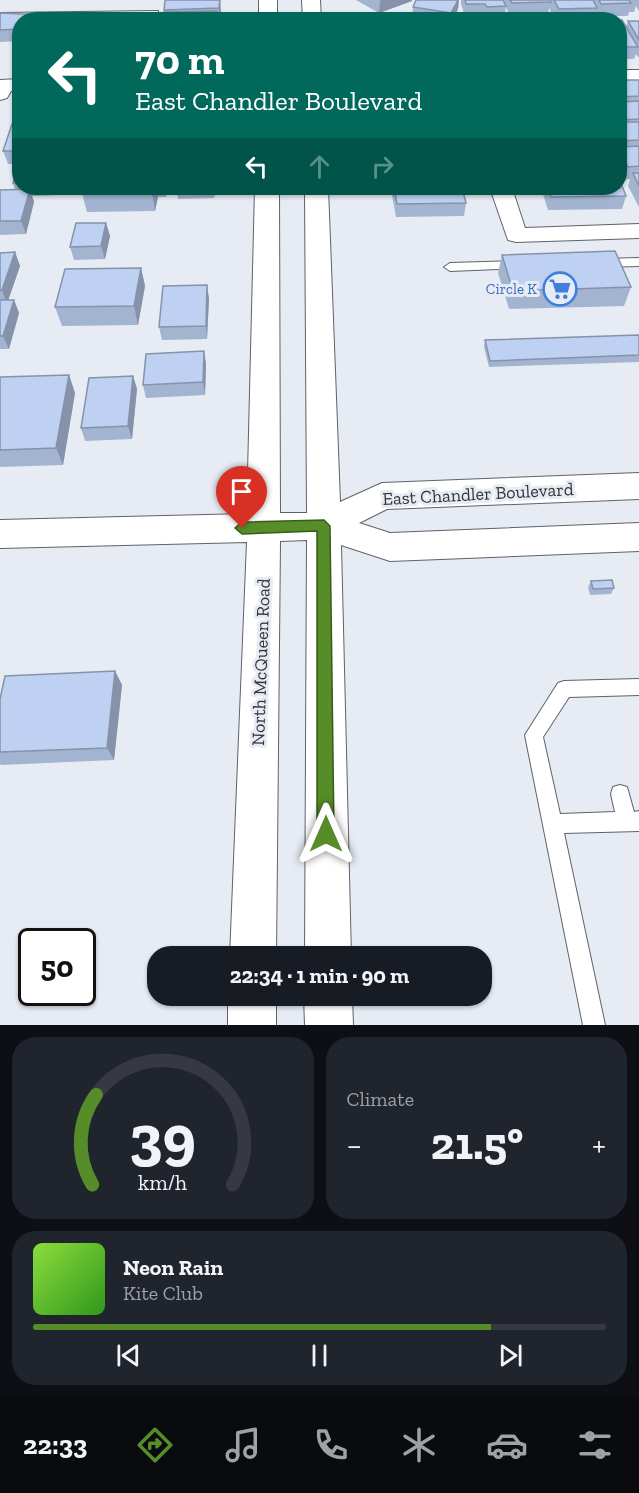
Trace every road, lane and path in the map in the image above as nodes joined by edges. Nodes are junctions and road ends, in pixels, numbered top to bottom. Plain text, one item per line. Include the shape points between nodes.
1 (267, 195) edge
2 (316, 195) edge
3 (503, 195) edge
4 (639, 231) edge
5 (639, 262) edge
6 (592, 263) edge
7 (532, 265) edge
8 (450, 267) dead end
9 (639, 486) edge
10 (324, 526) junction
11 (264, 527) junction
12 (0, 534) edge
13 (639, 537) edge
14 (638, 689) edge
15 (620, 794) dead end
16 (633, 822) edge
17 (553, 824) junction
18 (253, 946) edge
19 (328, 946) edge
20 (252, 1006) edge
21 (328, 1006) edge
22 (252, 1025) edge
23 (329, 1025) edge
24 (594, 1025) edge

1 - 11 main road, North McQueen Road
2 - 10 main road
3 - 4 street via 516,235
5 - 6 lane
7 - 8 lane
9 - 10 main road, East Chandler Boulevard via 382,496
10 - 11 main road, East Chandler Boulevard
10 - 13 main road, East Chandler Boulevard via 390,547
10 - 19 main road
11 - 12 main road, East Chandler Boulevard
11 - 18 main road, North McQueen Road
14 - 17 lane via 596,695 564,689 534,735
15 - 16 lane
16 - 17 lane
17 - 24 lane
20 - 22 main road
21 - 23 main road

